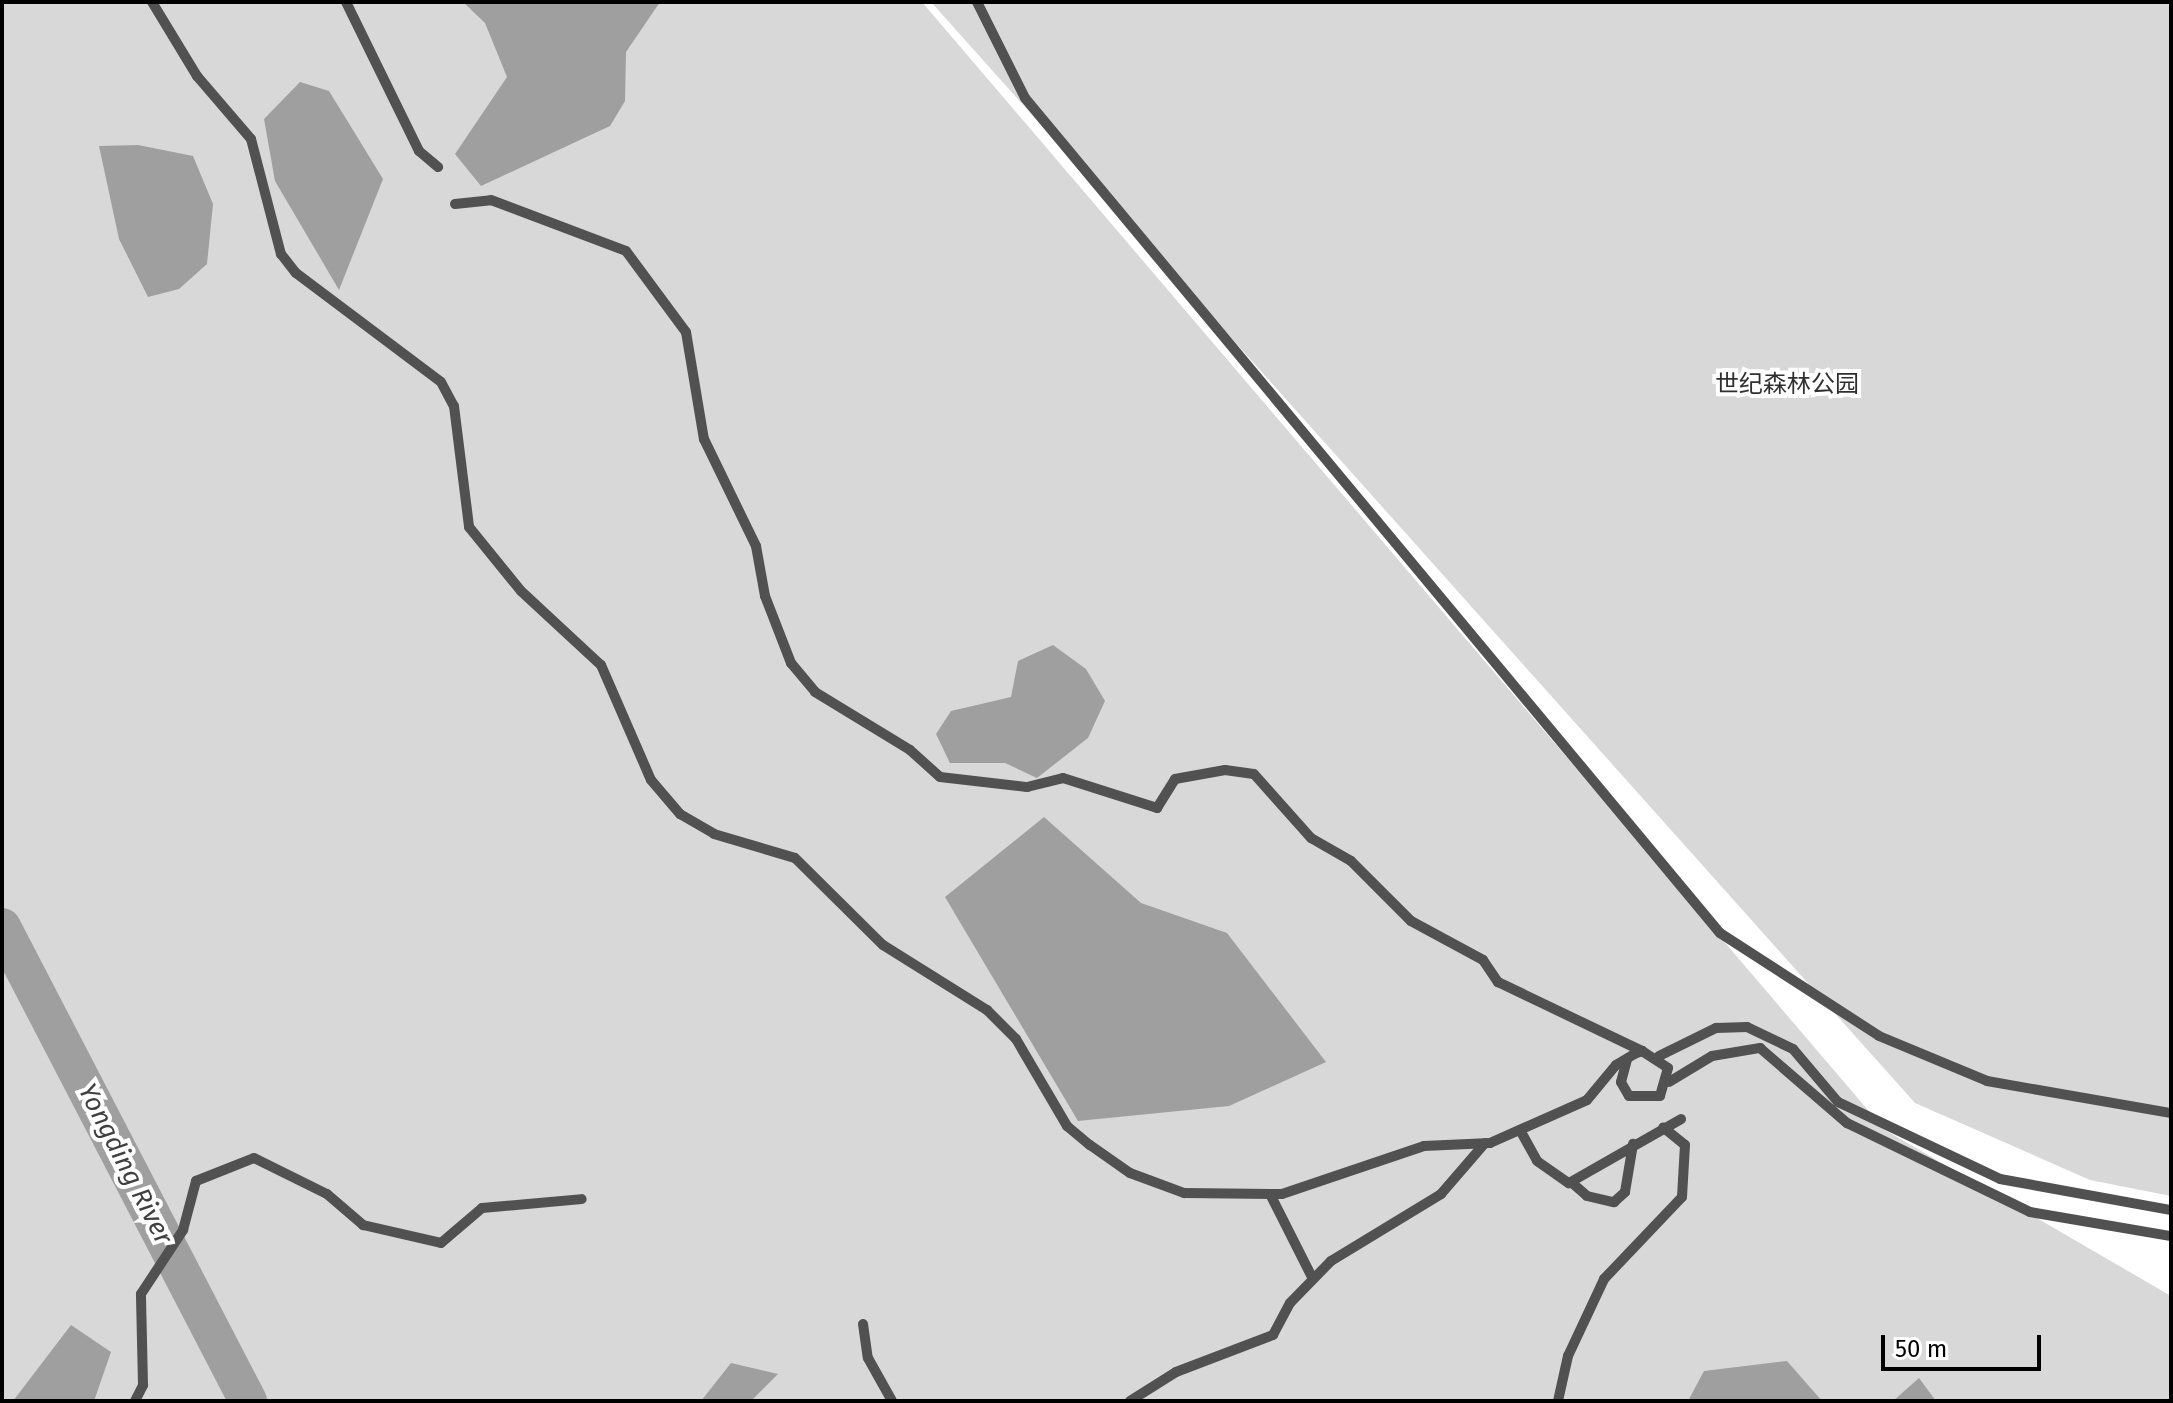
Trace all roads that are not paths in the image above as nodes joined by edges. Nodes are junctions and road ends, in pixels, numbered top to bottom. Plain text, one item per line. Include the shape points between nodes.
1 (152, 2) edge
2 (346, 2) edge
3 (977, 2) edge
4 (438, 167) dead end
5 (455, 204) dead end
6 (1642, 1051) junction
7 (1659, 1056) junction
8 (1627, 1059) junction
9 (1669, 1082) junction
10 (2171, 1113) edge
11 (1681, 1119) dead end
12 (1663, 1127) junction
13 (1520, 1130) junction
14 (1485, 1143) junction
15 (1633, 1144) junction
16 (1571, 1182) junction
17 (1270, 1194) junction
18 (582, 1199) dead end
19 (2171, 1210) edge
20 (2171, 1236) edge
21 (1313, 1279) junction
22 (863, 1324) dead end
23 (135, 1401) edge
24 (892, 1401) edge
25 (1130, 1401) edge
26 (1558, 1401) edge

1 - 17 lane via 197,76 251,139 281,254 441,382 454,406 469,527 521,591 601,665 651,780 680,814 714,834 795,858 883,945 987,1010 1016,1039 1067,1126 1130,1173 1184,1193
2 - 4 lane via 419,151
3 - 10 lane via 1025,98 1720,933 1879,1036 1987,1081
5 - 6 lane via 491,200 626,251 686,332 704,439 756,546 765,596 791,663 815,692 954,780 1027,787 1063,778 1157,808 1175,779 1225,770 1254,774 1311,838 1351,861 1411,921 1483,960 1498,982
6 - 7 lane
6 - 8 lane
7 - 9 lane
7 - 19 lane via 1716,1028 1747,1027 1793,1049 1838,1102 2000,1179
8 - 9 lane via 1621,1082 1629,1096 1653,1100
8 - 13 lane via 1587,1100
9 - 20 lane via 1712,1056 1760,1048 1847,1123 2030,1212
11 - 12 lane
12 - 15 lane
12 - 26 lane via 1685,1145 1682,1197 1604,1279 1568,1356
13 - 14 lane
13 - 16 lane via 1537,1161
14 - 17 lane via 1424,1146
14 - 21 lane via 1441,1194 1331,1261
15 - 16 lane
15 - 16 lane via 1625,1192 1614,1202 1587,1196
17 - 21 lane
18 - 23 lane via 482,1208 441,1243 363,1225 327,1194 254,1158 196,1181 183,1230 141,1294 143,1385
21 - 25 lane via 1273,1335 1176,1372
22 - 24 lane via 868,1358

